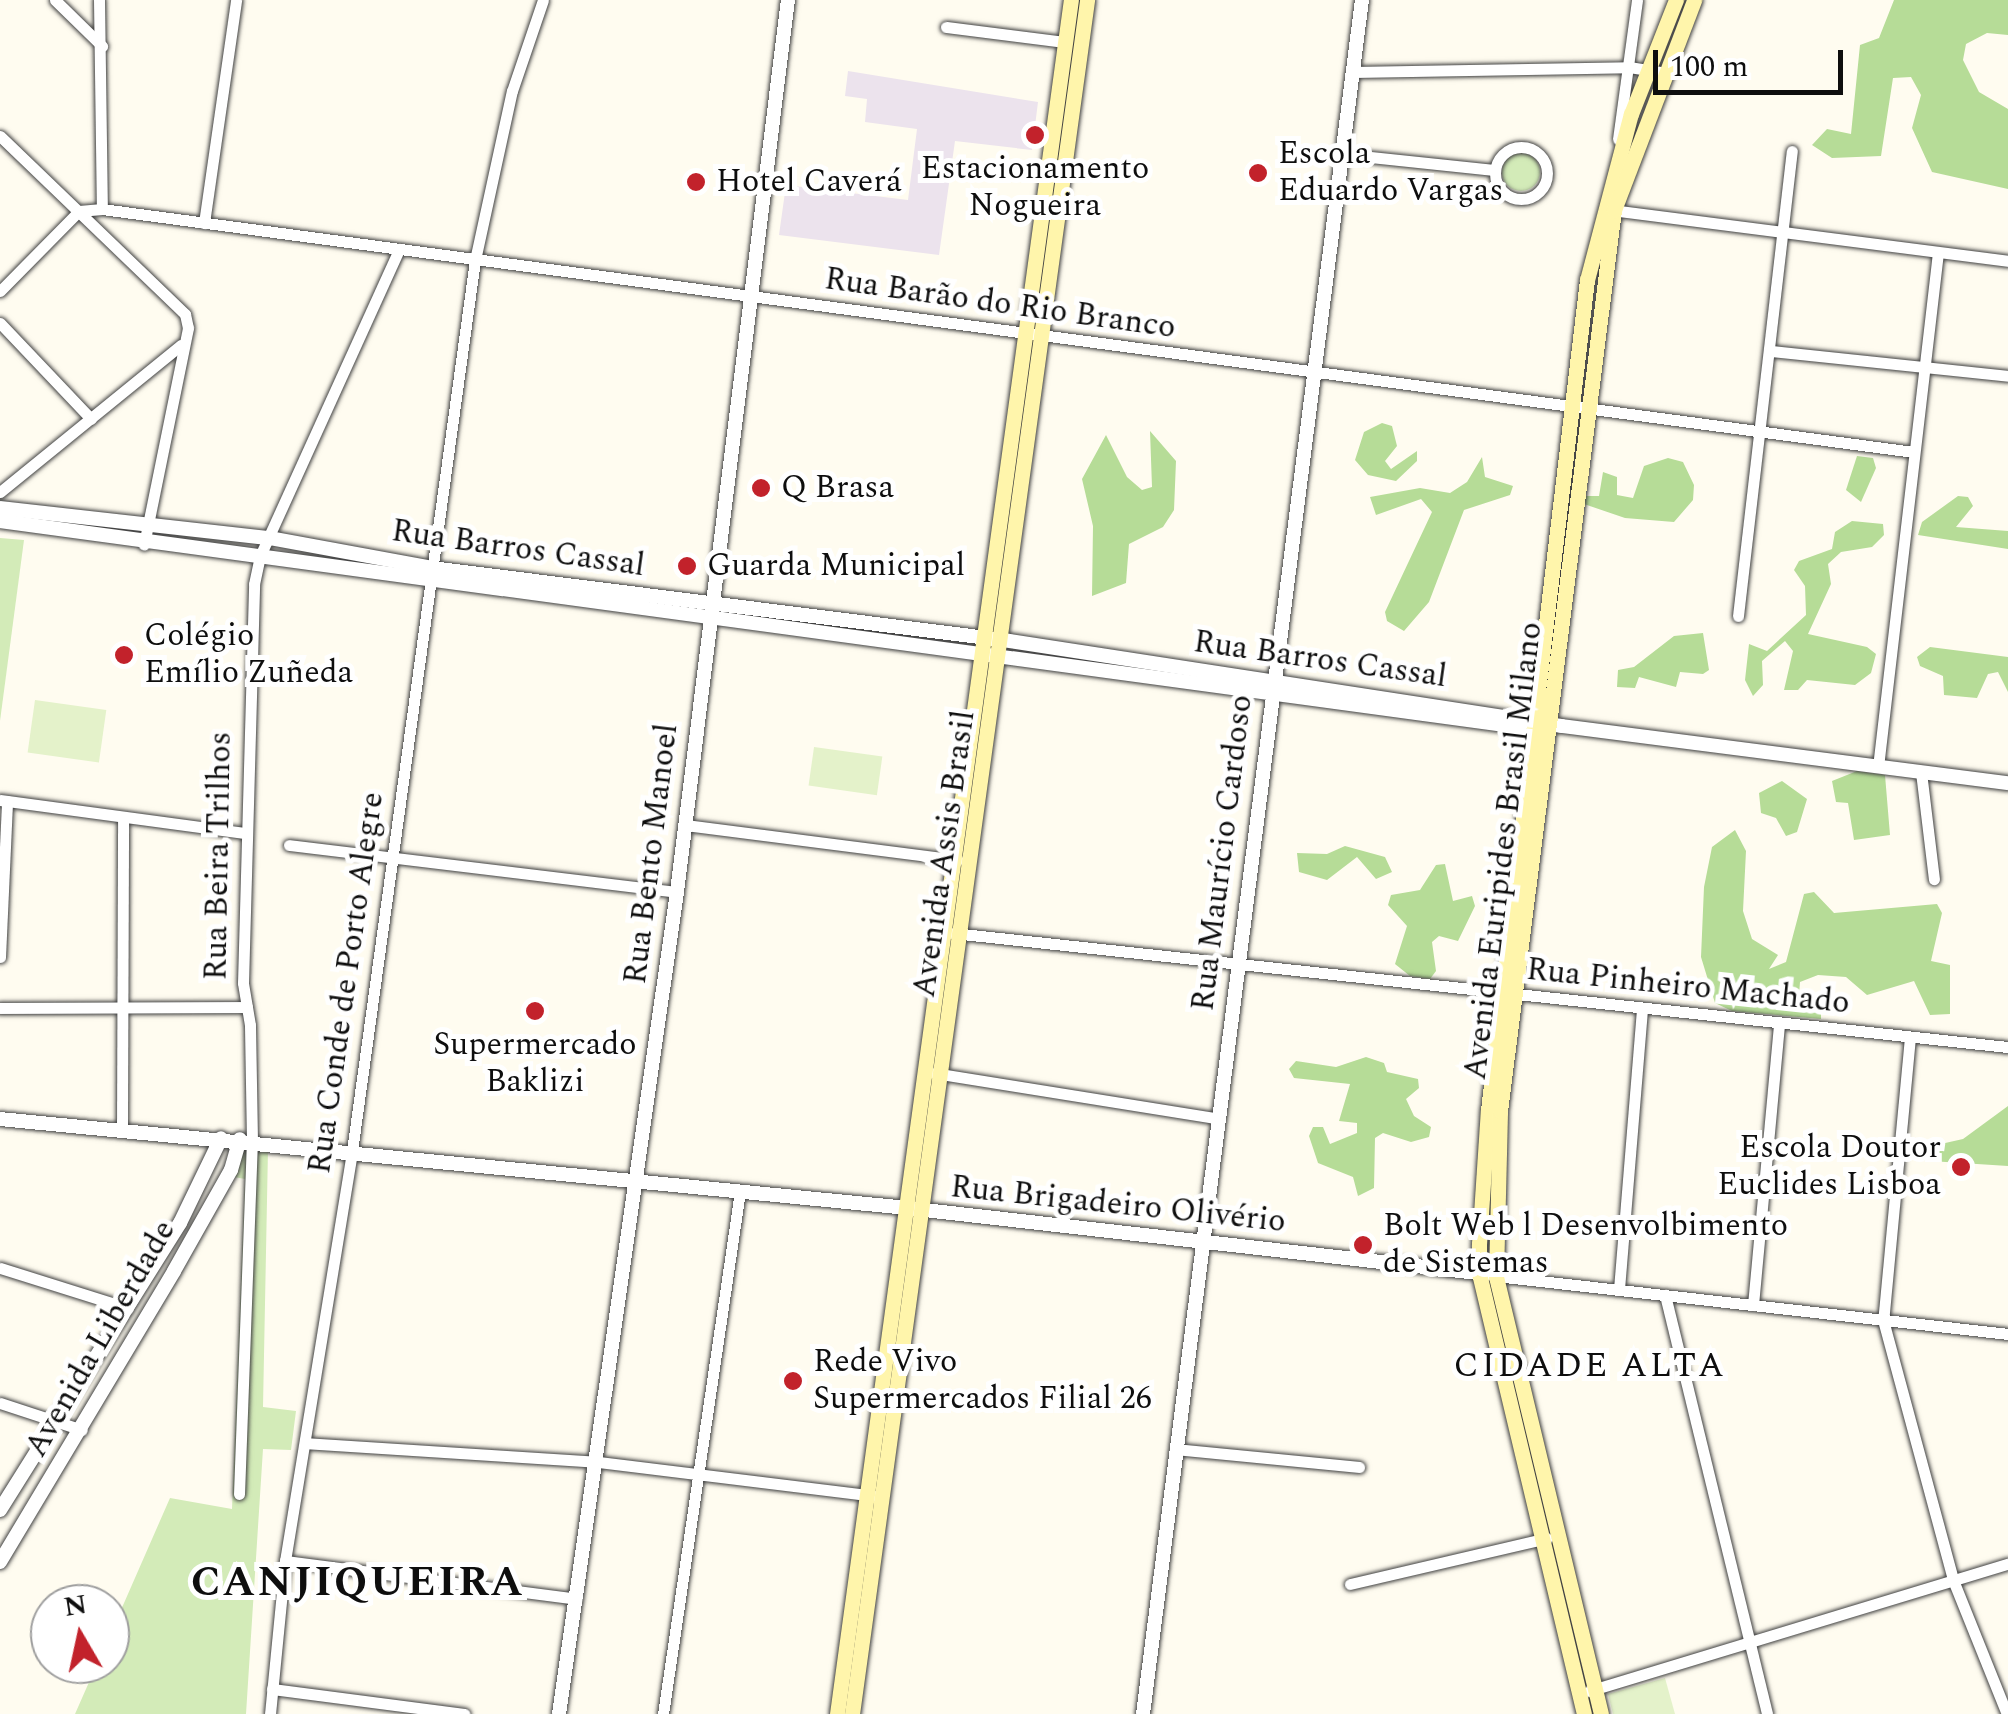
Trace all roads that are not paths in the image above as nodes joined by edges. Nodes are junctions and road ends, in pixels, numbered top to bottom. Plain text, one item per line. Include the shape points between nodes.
1 (56, 0) edge
2 (99, 0) edge
3 (236, 0) edge
4 (543, 0) edge
5 (788, 0) edge
6 (1071, 0) edge
7 (1087, 0) edge
8 (1362, 0) edge
9 (1637, 0) edge
10 (1676, 0) edge
11 (1694, 0) edge
12 (946, 27) dead end
13 (1066, 42) junction
14 (102, 46) junction
15 (1629, 67) junction
16 (1657, 71) junction
17 (1353, 72) junction
18 (1638, 118) junction
19 (0, 136) edge
20 (1792, 152) dead end
21 (1342, 154) junction
22 (1494, 170) junction
23 (1612, 180) junction
24 (102, 209) junction
25 (1608, 210) junction
26 (79, 211) junction
27 (204, 223) junction
28 (1782, 235) junction
29 (400, 250) junction
30 (1938, 252) junction
31 (475, 260) junction
32 (2008, 261) edge
33 (0, 291) edge
34 (748, 297) junction
35 (0, 323) edge
36 (1034, 336) junction
37 (181, 345) junction
38 (1772, 351) junction
39 (1924, 366) junction
40 (1313, 376) junction
41 (2008, 376) edge
42 (1576, 410) junction
43 (91, 419) junction
44 (1761, 434) junction
45 (1914, 452) junction
46 (4, 488) edge
47 (0, 506) edge
48 (0, 521) edge
49 (145, 537) junction
50 (269, 538) junction
51 (1005, 550) junction
52 (260, 556) junction
53 (432, 568) junction
54 (430, 584) junction
55 (710, 602) junction
56 (1738, 616) dead end
57 (708, 620) junction
58 (1003, 640) junction
59 (982, 647) junction
60 (1001, 658) junction
61 (1148, 662) junction
62 (1145, 678) junction
63 (1272, 688) junction
64 (1545, 725) junction
65 (1878, 767) junction
66 (1921, 772) junction
67 (2008, 783) edge
68 (3, 800) edge
69 (124, 819) junction
70 (685, 826) junction
71 (243, 833) junction
72 (289, 845) dead end
73 (392, 855) junction
74 (954, 860) junction
75 (972, 861) junction
76 (1934, 879) dead end
77 (677, 892) junction
78 (945, 932) junction
79 (962, 934) junction
80 (0, 957) edge
81 (1236, 968) junction
82 (1508, 996) junction
83 (247, 1007) junction
84 (0, 1008) edge
85 (123, 1010) junction
86 (1642, 1010) junction
87 (1779, 1024) junction
88 (1910, 1037) junction
89 (2008, 1048) edge
90 (933, 1073) junction
91 (1216, 1118) junction
92 (0, 1119) edge
93 (122, 1129) junction
94 (221, 1138) junction
95 (246, 1140) junction
96 (352, 1151) junction
97 (634, 1180) junction
98 (740, 1191) junction
99 (915, 1209) junction
100 (1200, 1242) junction
101 (157, 1261) junction
102 (0, 1268) edge
103 (174, 1271) junction
104 (1488, 1275) junction
105 (1618, 1290) junction
106 (1664, 1295) junction
107 (1752, 1305) junction
108 (128, 1308) junction
109 (1883, 1320) junction
110 (2008, 1334) edge
111 (0, 1403) edge
112 (59, 1420) junction
113 (82, 1430) junction
114 (305, 1443) junction
115 (1175, 1448) junction
116 (1536, 1460) junction
117 (598, 1462) junction
118 (1359, 1468) dead end
119 (698, 1474) junction
120 (239, 1494) dead end
121 (875, 1496) junction
122 (0, 1510) edge
123 (1546, 1538) junction
124 (286, 1561) junction
125 (0, 1562) edge
126 (2008, 1564) edge
127 (1952, 1580) junction
128 (1350, 1584) dead end
129 (577, 1599) junction
130 (858, 1617) junction
131 (1571, 1622) junction
132 (1747, 1642) junction
133 (272, 1689) junction
134 (1588, 1691) junction
135 (270, 1714) edge
136 (464, 1714) edge
137 (559, 1714) edge
138 (663, 1714) edge
139 (837, 1714) edge
140 (852, 1714) edge
141 (1143, 1714) edge
142 (1584, 1714) edge
143 (1602, 1714) edge
144 (1767, 1714) edge
145 (2007, 1714) edge

1 - 14 street
2 - 14 street
3 - 27 street
4 - 31 street via 512,91
5 - 34 street, Rua Bento Manoel
6 - 13 main road, Avenida Assis Brasil
7 - 36 main road, Avenida Assis Brasil
8 - 17 street, Rua Maurício Cardoso
9 - 15 street
10 - 16 main road, Avenida Euripides Brasil Milano
11 - 16 main road, Avenida Euripides Brasil Milano
12 - 13 street
13 - 36 main road, Avenida Assis Brasil
14 - 24 street
15 - 16 street
15 - 17 street
15 - 18 street
15 - 23 street
16 - 18 main road, Avenida Euripides Brasil Milano
17 - 21 street, Rua Maurício Cardoso
18 - 23 main road, Avenida Euripides Brasil Milano
18 - 25 main road, Avenida Euripides Brasil Milano
19 - 26 street
20 - 28 street
21 - 22 street
21 - 40 street, Rua Maurício Cardoso
22 - 22 street via 1498,187 1520,200 1536,195 1548,172 1542,156 1518,146 1502,154
23 - 25 main road, Avenida Euripides Brasil Milano
24 - 26 street, Rua Barão do Rio Branco
24 - 27 street, Rua Barão do Rio Branco
25 - 28 street
25 - 42 main road, Avenida Euripides Brasil Milano
26 - 33 street
26 - 37 street via 185,314
27 - 29 street, Rua Barão do Rio Branco
28 - 30 street
28 - 38 street
29 - 31 street, Rua Barão do Rio Branco
29 - 50 street, Rua Beira Trilhos
30 - 32 street
30 - 39 street
31 - 34 street, Rua Barão do Rio Branco
31 - 53 street, Rua Conde de Porto Alegre
34 - 36 street, Rua Barão do Rio Branco
34 - 55 street, Rua Bento Manoel
35 - 43 street
36 - 40 street, Rua Barão do Rio Branco
36 - 51 main road, Avenida Assis Brasil
37 - 43 street
37 - 49 street
38 - 39 street
38 - 44 street
39 - 41 street
39 - 45 street
40 - 42 street, Rua Barão do Rio Branco
40 - 63 street, Rua Maurício Cardoso
42 - 44 street, Rua Barão do Rio Branco
42 - 64 main road, Avenida Euripides Brasil Milano
43 - 46 street
44 - 45 street, Rua Barão do Rio Branco
44 - 56 street
45 - 65 street
46 - 47 street
47 - 49 street, Rua Barros Cassal
48 - 49 street, Rua Barros Cassal
49 - 50 street, Rua Barros Cassal
49 - 52 street, Rua Barros Cassal
50 - 52 street, Rua Beira Trilhos
50 - 53 street, Rua Barros Cassal
51 - 58 main road, Avenida Assis Brasil
51 - 59 main road, Avenida Assis Brasil
52 - 54 street, Rua Barros Cassal
52 - 71 street, Rua Beira Trilhos
53 - 54 street, Rua Conde de Porto Alegre
53 - 55 street, Rua Barros Cassal
54 - 57 street, Rua Barros Cassal
54 - 73 street, Rua Conde de Porto Alegre
55 - 57 street, Rua Bento Manoel
55 - 59 street, Rua Barros Cassal
57 - 59 street, Rua Barros Cassal
57 - 70 street, Rua Bento Manoel
58 - 59 street, Rua Barros Cassal
58 - 60 main road, Avenida Assis Brasil
58 - 61 street, Rua Barros Cassal
59 - 60 street, Rua Barros Cassal
59 - 74 main road, Avenida Assis Brasil
60 - 62 street, Rua Barros Cassal
60 - 75 main road, Avenida Assis Brasil
61 - 62 street
61 - 63 street, Rua Barros Cassal
62 - 63 street, Rua Barros Cassal
63 - 64 street, Rua Barros Cassal
63 - 81 street, Rua Maurício Cardoso
64 - 65 street, Rua Barros Cassal
64 - 82 main road, Avenida Euripides Brasil Milano
65 - 66 street, Rua Barros Cassal
66 - 67 street, Rua Barros Cassal
66 - 76 street
68 - 69 street
68 - 80 street
69 - 71 street
69 - 85 street
70 - 74 street
70 - 77 street, Rua Bento Manoel
71 - 83 street, Rua Beira Trilhos
72 - 73 street
73 - 77 street
73 - 96 street, Rua Conde de Porto Alegre
74 - 75 street
74 - 78 main road, Avenida Assis Brasil
75 - 79 main road, Avenida Assis Brasil
77 - 97 street, Rua Bento Manoel
78 - 79 street, Rua Pinheiro Machado
78 - 90 main road, Avenida Assis Brasil
79 - 81 street, Rua Pinheiro Machado
79 - 90 main road, Avenida Assis Brasil
81 - 82 street, Rua Pinheiro Machado
81 - 91 street, Rua Maurício Cardoso
82 - 86 street, Rua Pinheiro Machado
82 - 104 main road, Avenida Euripides Brasil Milano via 1494,1110
83 - 85 street
83 - 95 street, Rua Beira Trilhos
84 - 85 street
85 - 93 street
86 - 87 street, Rua Pinheiro Machado
86 - 105 street
87 - 88 street, Rua Pinheiro Machado
87 - 107 street
88 - 89 street, Rua Pinheiro Machado
88 - 109 street
90 - 91 street
90 - 99 main road, Avenida Assis Brasil
91 - 100 street, Rua Maurício Cardoso
92 - 93 street, Rua Brigadeiro Olivério
93 - 94 street, Rua Brigadeiro Olivério
94 - 95 street, Rua Brigadeiro Olivério
94 - 101 street, Avenida Liberdade
95 - 96 street, Rua Brigadeiro Olivério
95 - 103 street, Avenida Liberdade
95 - 120 street, Rua Beira Trilhos
96 - 97 street, Rua Brigadeiro Olivério
96 - 114 street, Rua Conde de Porto Alegre
97 - 98 street, Rua Brigadeiro Olivério
97 - 117 street, Rua Bento Manoel
98 - 99 street, Rua Brigadeiro Olivério
98 - 119 street
99 - 100 street, Rua Brigadeiro Olivério
99 - 121 main road, Avenida Assis Brasil
100 - 104 street, Rua Brigadeiro Olivério
100 - 115 street, Rua Maurício Cardoso
101 - 103 street
101 - 108 street, Avenida Liberdade
102 - 108 street
103 - 113 street, Avenida Liberdade
104 - 105 street, Rua Brigadeiro Olivério
104 - 116 main road, Avenida Euripides Brasil Milano
105 - 106 street, Rua Brigadeiro Olivério
106 - 107 street, Rua Brigadeiro Olivério
106 - 132 street
107 - 109 street, Rua Brigadeiro Olivério
108 - 112 street, Avenida Liberdade
109 - 110 street, Rua Brigadeiro Olivério
109 - 127 street
111 - 112 street
112 - 113 street
112 - 122 street, Avenida Liberdade
113 - 125 street, Avenida Liberdade
114 - 117 street
114 - 124 street, Rua Conde de Porto Alegre
115 - 118 street
115 - 141 street, Rua Maurício Cardoso
116 - 123 main road, Avenida Euripides Brasil Milano
116 - 131 main road, Avenida Euripides Brasil Milano
117 - 119 street
117 - 129 street, Rua Bento Manoel
119 - 121 street
119 - 138 street
121 - 130 main road, Avenida Assis Brasil
123 - 128 street
123 - 131 main road, Avenida Euripides Brasil Milano
124 - 129 street
124 - 133 street, Rua Conde de Porto Alegre
126 - 127 street
127 - 132 street
127 - 145 street
129 - 137 street, Rua Bento Manoel
130 - 139 main road, Avenida Assis Brasil
130 - 140 main road, Avenida Assis Brasil
131 - 134 main road, Avenida Euripides Brasil Milano
132 - 134 street
132 - 144 street
133 - 135 street, Rua Conde de Porto Alegre
133 - 136 street
134 - 142 main road, Avenida Euripides Brasil Milano
134 - 143 main road, Avenida Euripides Brasil Milano

